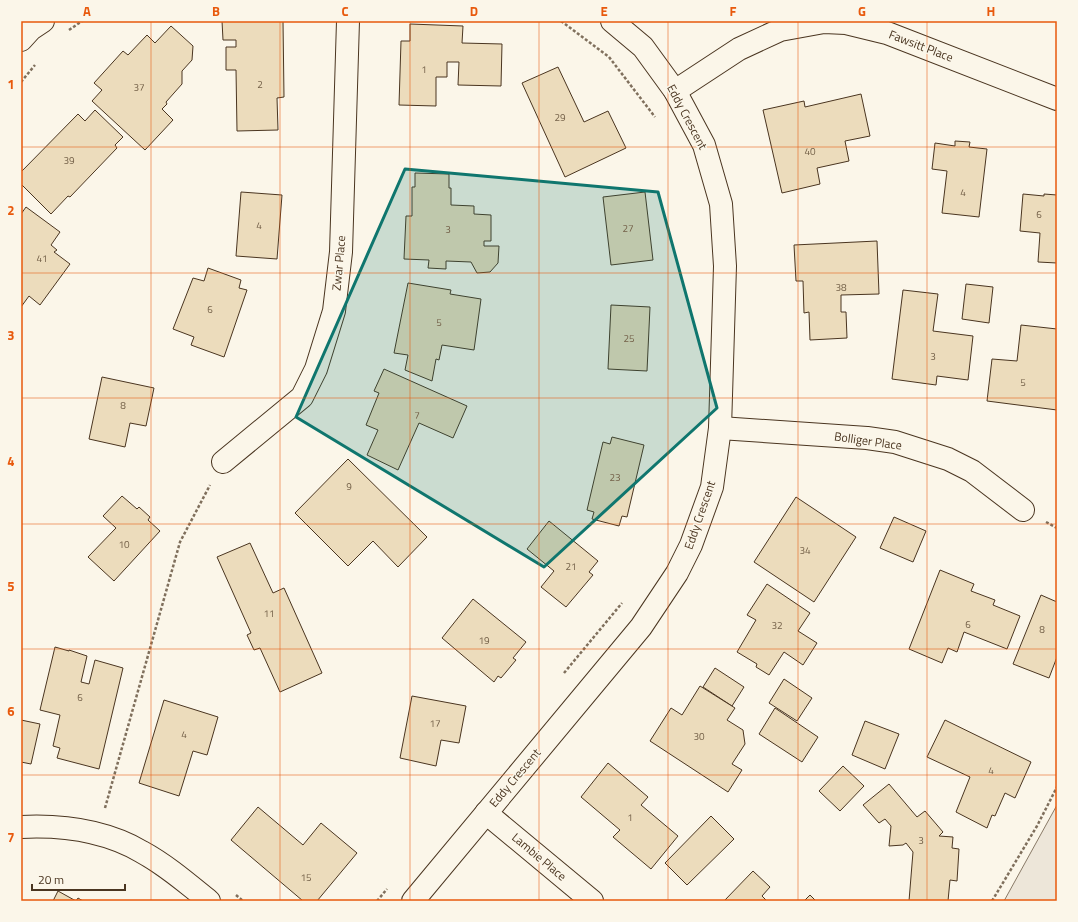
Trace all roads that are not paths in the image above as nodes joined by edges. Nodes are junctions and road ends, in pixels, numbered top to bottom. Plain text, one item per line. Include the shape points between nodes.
1 (42, 21) edge
2 (348, 21) edge
3 (612, 21) edge
4 (21, 40) edge
5 (676, 91) junction
6 (1057, 99) edge
7 (720, 428) junction
8 (224, 462) road end
9 (1023, 510) dead end
10 (486, 813) junction
11 (21, 827) edge
12 (209, 901) edge
13 (414, 901) edge
14 (592, 901) edge

1 - 4 street
2 - 8 street, Zwar Place via 341,252 334,311 316,369 302,397
3 - 5 street, Eddy Crescent via 643,47
5 - 6 street, Fawsitt Place via 739,49 780,30 824,22 846,23 887,33
5 - 7 street, Eddy Crescent via 704,145 721,204 725,266
7 - 9 street, Bolliger Place via 895,442 948,459 972,471
7 - 10 street, Eddy Crescent via 712,487 691,545 677,573 641,627
10 - 13 street, Eddy Crescent
10 - 14 street, Lambie Place
11 - 12 street via 47,826 98,834 121,842 143,852

